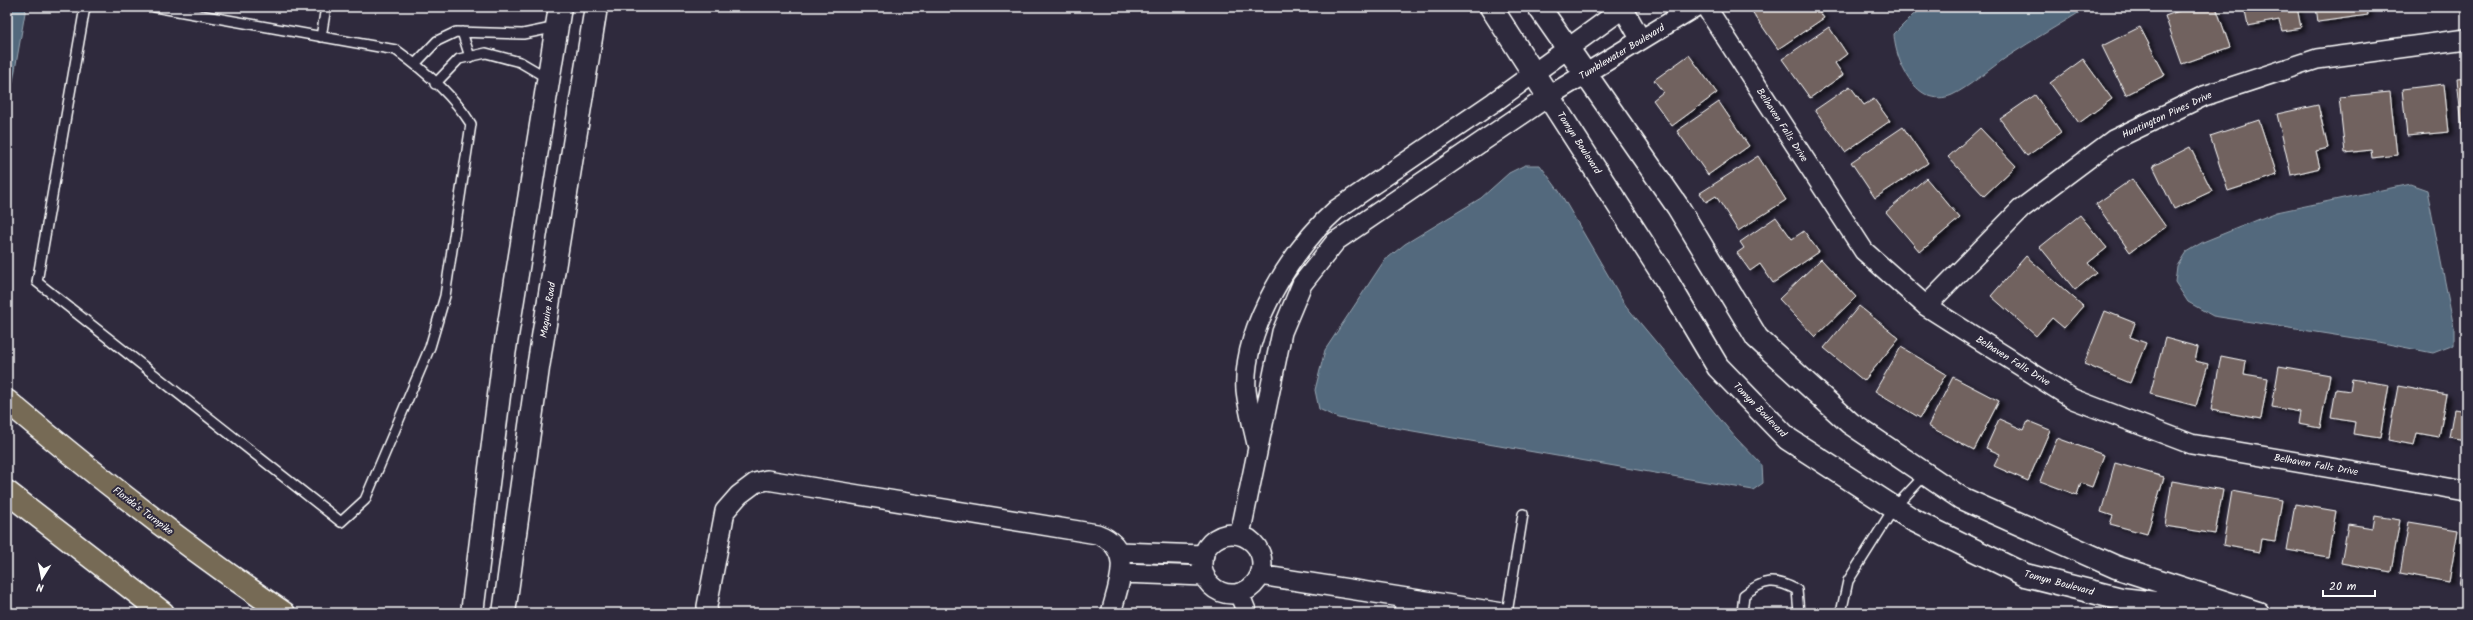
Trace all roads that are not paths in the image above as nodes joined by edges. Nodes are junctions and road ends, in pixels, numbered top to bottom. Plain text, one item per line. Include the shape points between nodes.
1 (85, 7) edge
2 (154, 7) edge
3 (326, 7) edge
4 (596, 7) edge
5 (1491, 7) edge
6 (1539, 7) edge
7 (1695, 7) edge
8 (1706, 7) edge
9 (1624, 8) edge
10 (558, 17) edge
11 (462, 32) junction
12 (321, 37) junction
13 (2466, 39) edge
14 (1641, 40) junction
15 (1566, 48) junction
16 (470, 57) junction
17 (415, 64) junction
18 (1533, 72) junction
19 (1585, 74) junction
20 (548, 79) junction
21 (435, 84) junction
22 (1549, 96) junction
23 (1320, 224) junction
24 (1336, 241) junction
25 (1926, 306) junction
26 (7, 401) edge
27 (1259, 455) junction
28 (1926, 474) junction
29 (2466, 491) edge
30 (7, 492) edge
31 (1894, 508) junction
32 (1523, 514) dead end
33 (1240, 535) junction
34 (1120, 552) junction
35 (1204, 555) junction
36 (1122, 573) junction
37 (1260, 575) junction
38 (1205, 576) junction
39 (1239, 593) junction
40 (1400, 605) edge
41 (163, 613) edge
42 (284, 613) edge
43 (472, 613) edge
44 (504, 613) edge
45 (708, 613) edge
46 (1111, 613) edge
47 (1247, 613) edge
48 (1502, 613) edge
49 (1507, 613) edge
50 (1742, 613) edge
51 (1799, 613) edge
52 (1841, 613) edge
53 (2242, 613) edge
54 (2258, 613) edge

1 - 21 lane via 37,282 341,522 365,500 430,347 445,296 471,124 462,110
2 - 12 lane
3 - 12 lane
4 - 44 street, Maguire Road via 538,368
5 - 18 street, Tomyn Boulevard
6 - 15 street
7 - 14 street, Tumblewater Boulevard
8 - 25 street, Belhaven Falls Drive via 1864,252
9 - 14 street
9 - 15 street
10 - 11 lane via 524,34
10 - 20 street
11 - 16 lane
11 - 17 lane via 456,32 437,41
12 - 17 lane via 396,50
13 - 25 street, Huntington Pines Drive via 2317,59 2204,96 2113,140 2021,209
14 - 19 street, Tumblewater Boulevard
15 - 18 street
15 - 19 street
16 - 20 lane via 486,53 520,62
16 - 21 lane via 459,59
17 - 21 lane
18 - 22 street, Tomyn Boulevard
18 - 23 street via 1494,102 1337,209
19 - 22 street, Tumblewater Boulevard
19 - 28 street via 1678,207 1757,338 1850,423
20 - 43 street via 504,356
22 - 24 street, Tumblewater Boulevard
22 - 31 street, Tomyn Boulevard via 1667,281 1718,367 1788,439
23 - 24 street
23 - 27 street via 1286,270 1256,331 1248,362 1246,389
24 - 27 street, Tumblewater Boulevard via 1302,284 1282,332
25 - 29 street, Belhaven Falls Drive via 2073,399 2191,444
26 - 42 highway, Florida's Turnpike via 81,463 223,571
27 - 33 street, Tumblewater Boulevard
28 - 31 lane
28 - 54 street via 1961,498 2116,567
30 - 41 highway
31 - 52 lane via 1848,581
31 - 53 street, Tomyn Boulevard via 1913,520 2025,575 2121,599
32 - 49 lane
33 - 35 street via 1220,536 1212,542
33 - 37 street via 1257,547 1261,556
34 - 35 street
34 - 36 street
34 - 45 street via 1110,539 1097,534 767,480 755,483 744,491 725,512 707,606
35 - 38 street via 1202,569
36 - 38 street
36 - 46 street
37 - 39 street via 1255,583
37 - 40 street
38 - 39 street via 1212,586 1220,591
39 - 47 street
40 - 48 street
50 - 51 lane via 1744,595 1759,583 1781,582 1797,590

